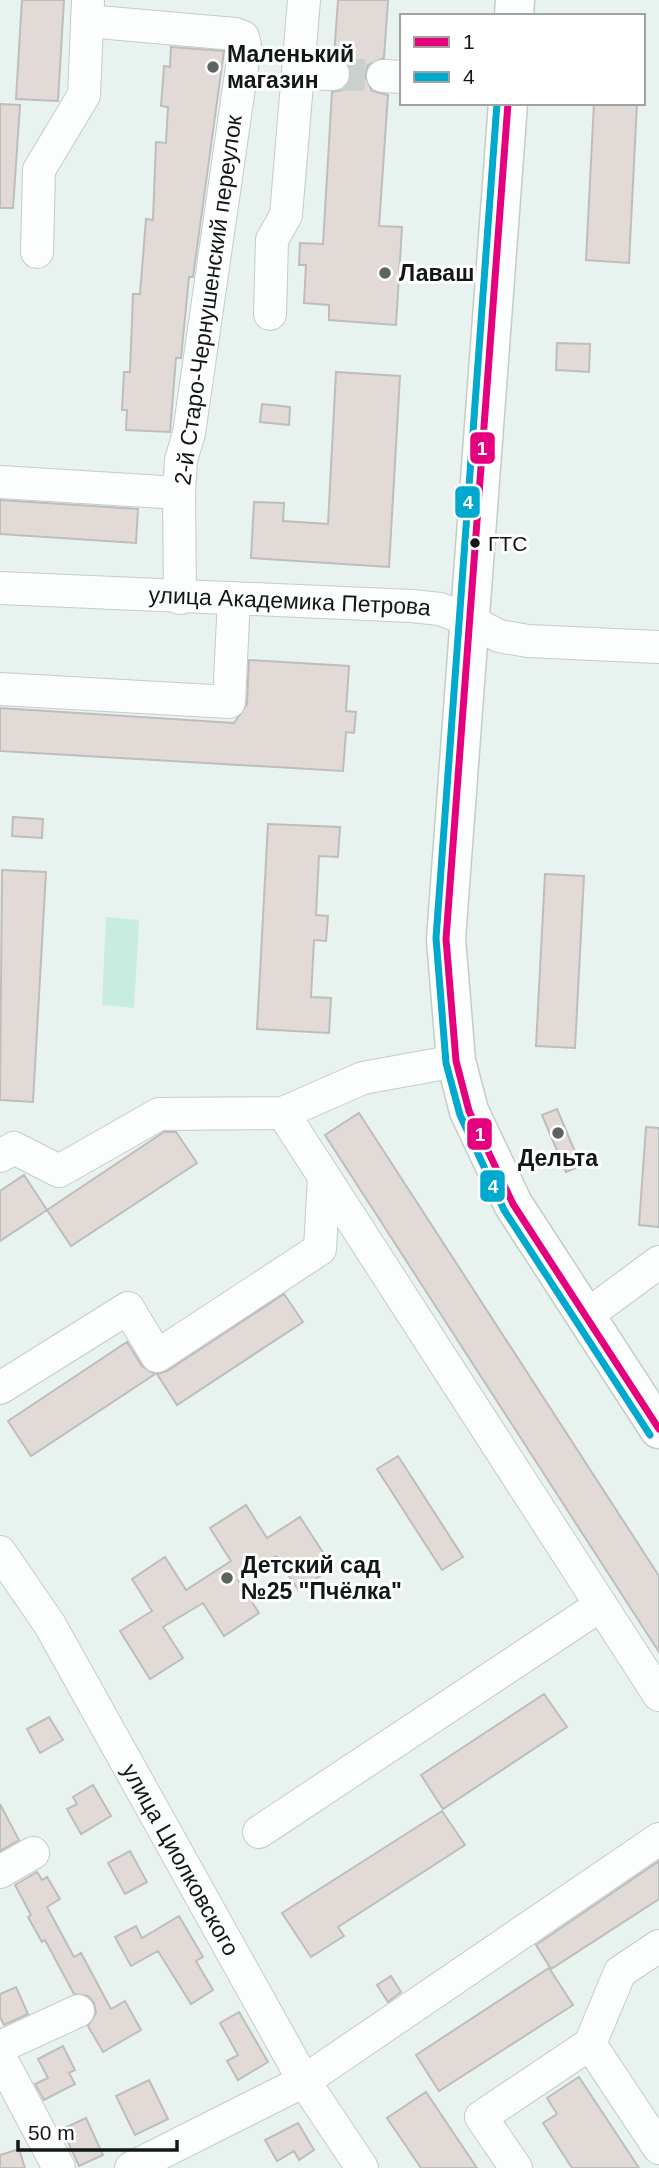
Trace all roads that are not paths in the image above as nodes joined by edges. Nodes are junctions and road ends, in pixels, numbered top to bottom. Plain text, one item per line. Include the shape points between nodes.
1 (304, 0) edge
2 (88, 11) edge
3 (299, 73) junction
4 (333, 74) tunnel mouth
5 (508, 105) edge
6 (37, 252) dead end
7 (270, 314) dead end
8 (0, 482) edge
9 (179, 494) junction
10 (0, 588) edge
11 (180, 598) junction
12 (234, 598) junction
13 (469, 620) junction
14 (659, 647) edge
15 (0, 689) edge
16 (456, 1061) junction
17 (283, 1113) junction
18 (0, 1156) edge
19 (324, 1178) junction
20 (659, 1262) edge
21 (586, 1316) junction
22 (0, 1388) edge
23 (659, 1429) edge
24 (0, 1552) edge
25 (601, 1605) junction
26 (659, 1695) edge
27 (259, 1832) dead end
28 (652, 1843) edge
29 (33, 1853) dead end
30 (0, 1872) edge
31 (659, 1946) edge
32 (78, 2011) dead end
33 (590, 2044) junction
34 (0, 2047) edge
35 (0, 2057) edge
36 (304, 2081) junction
37 (659, 2148) edge
38 (59, 2168) edge
39 (131, 2168) edge
40 (362, 2168) edge
41 (516, 2168) edge

1 - 3 street
2 - 6 street via 84,95 39,170
2 - 9 street, 2-й Старо-Чернушенский переулок via 235,34 243,37 245,46
3 - 4 street
3 - 7 street via 286,215 272,240
5 - 13 main road
8 - 9 street
9 - 11 street, 2-й Старо-Чернушенский переулок
10 - 11 street, улица Академика Петрова
11 - 12 street, улица Академика Петрова
12 - 13 street, улица Академика Петрова via 412,606 440,609
12 - 15 street via 229,702
13 - 14 street, улица Академика Петрова via 499,636 528,641
13 - 16 main road via 446,939
16 - 17 street via 363,1078
16 - 21 main road via 469,1111 513,1204
17 - 18 street via 159,1114 59,1171 15,1148
17 - 19 street
19 - 22 street via 320,1249 157,1356 128,1308
19 - 25 street
20 - 21 street
21 - 23 main road
24 - 36 street, улица Циолковского via 50,1625
25 - 26 street
25 - 27 street
28 - 36 street
29 - 30 street
31 - 33 street via 620,1972
32 - 34 street
33 - 37 street
33 - 41 street via 481,2117
35 - 38 street
36 - 39 street
36 - 40 street, улица Циолковского

